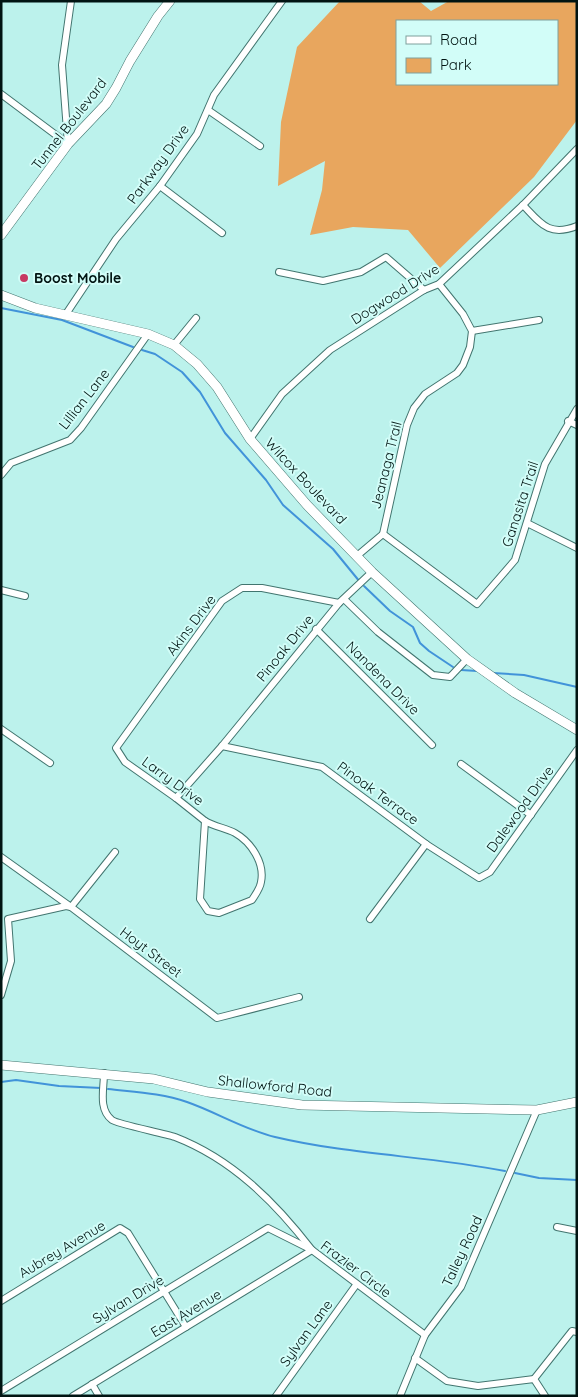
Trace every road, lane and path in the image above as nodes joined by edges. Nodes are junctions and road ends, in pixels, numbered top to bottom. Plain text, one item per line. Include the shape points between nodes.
1 (71, 1) edge
2 (170, 1) edge
3 (282, 1) edge
4 (1, 94) edge
5 (208, 110) junction
6 (68, 144) junction
7 (260, 146) dead end
8 (577, 149) edge
9 (160, 186) junction
10 (523, 205) junction
11 (577, 226) edge
12 (222, 233) dead end
13 (1, 235) edge
14 (279, 272) dead end
15 (439, 284) junction
16 (424, 290) junction
17 (1, 295) edge
18 (66, 314) junction
19 (196, 318) dead end
20 (539, 320) dead end
21 (472, 331) junction
22 (148, 334) junction
23 (174, 345) junction
24 (577, 409) edge
25 (568, 421) junction
26 (577, 425) edge
27 (250, 439) junction
28 (1, 475) edge
29 (527, 524) junction
30 (383, 534) junction
31 (577, 548) edge
32 (358, 555) junction
33 (372, 572) junction
34 (1, 590) edge
35 (25, 596) dead end
36 (342, 601) junction
37 (316, 629) junction
38 (467, 659) junction
39 (1, 729) edge
40 (577, 730) edge
41 (432, 745) dead end
42 (222, 746) junction
43 (577, 750) edge
44 (125, 762) joint
45 (50, 763) dead end
46 (461, 764) dead end
47 (176, 798) junction
48 (531, 814) junction
49 (205, 821) junction
50 (426, 844) junction
51 (115, 852) dead end
52 (1, 857) edge
53 (479, 878) joint
54 (71, 906) junction
55 (370, 919) dead end
56 (1, 996) edge
57 (300, 997) dead end
58 (1, 1065) edge
59 (104, 1073) junction
60 (577, 1102) edge
61 (536, 1110) junction
62 (268, 1228) joint
63 (557, 1228) dead end
64 (577, 1230) edge
65 (312, 1250) junction
66 (356, 1285) junction
67 (165, 1291) junction
68 (1, 1300) edge
69 (186, 1327) junction
70 (577, 1332) edge
71 (425, 1335) junction
72 (415, 1358) junction
73 (534, 1379) junction
74 (92, 1384) junction
75 (1, 1391) edge
76 (73, 1396) edge
77 (99, 1396) edge
78 (276, 1396) edge
79 (400, 1396) edge
80 (545, 1396) edge

1 - 6 street via 62,65
2 - 6 main road, Tunnel Boulevard via 106,104
3 - 5 street, Parkway Drive via 214,95
4 - 6 street
5 - 7 street
5 - 9 street, Parkway Drive via 197,134
6 - 13 main road, Tunnel Boulevard
8 - 10 street, Dogwood Drive
9 - 12 street
9 - 18 street, Parkway Drive via 116,240
10 - 11 street via 551,230
10 - 15 street, Dogwood Drive
14 - 16 street via 323,281 361,272 386,257
15 - 16 street, Dogwood Drive
15 - 21 street
16 - 27 street, Dogwood Drive via 330,350 282,394
17 - 18 main road, Wilcox Boulevard via 35,308
18 - 22 main road, Wilcox Boulevard
19 - 23 street
20 - 21 street
21 - 30 street, Jeanaga Trail via 463,365 457,373 425,394 414,408 407,425
22 - 23 main road, Wilcox Boulevard
22 - 28 street, Lillian Lane via 70,440 11,463
23 - 27 main road, Wilcox Boulevard via 218,387
24 - 25 street, Ganasita Trail
25 - 26 street
25 - 29 street, Ganasita Trail via 545,464
27 - 32 main road, Wilcox Boulevard via 307,505
29 - 30 street, Ganasita Trail via 515,560 477,604
29 - 31 street
30 - 32 street
32 - 33 main road, Wilcox Boulevard
33 - 36 street, Pinoak Drive
33 - 38 main road, Wilcox Boulevard
34 - 35 street
36 - 37 street, Pinoak Drive
36 - 38 street via 432,674 450,677
36 - 44 street, Akins Drive via 262,588 242,588 222,601 116,748
37 - 41 street, Nandena Drive
37 - 42 street, Pinoak Drive
38 - 40 main road, Wilcox Boulevard via 515,693
39 - 45 street
42 - 47 street, Pinoak Drive
42 - 50 street, Pinoak Terrace via 322,767
43 - 48 street, Dalewood Drive
44 - 47 street, Larry Drive
46 - 48 street
47 - 49 street, Larry Drive
48 - 53 street, Dalewood Drive via 490,872
49 - 49 street, Larry Drive via 234,832 250,845 262,871 261,884 252,900 219,913 208,911 200,899
50 - 53 street, Pinoak Terrace
50 - 55 street
51 - 54 street
52 - 54 street, Hoyt Street
54 - 56 street via 8,919 11,961
54 - 57 street, Hoyt Street via 217,1018
58 - 59 main road, Shallowford Road
59 - 61 main road, Shallowford Road via 302,1105
59 - 65 street via 102,1100 105,1112 113,1121 176,1138 218,1159 276,1206
60 - 61 main road, Shallowford Road
61 - 71 street, Talley Road via 461,1287
62 - 65 street, Frazier Circle
62 - 67 street, Sylvan Drive
63 - 64 street
65 - 66 street, Frazier Circle
65 - 69 street, East Avenue
66 - 71 street, Frazier Circle
66 - 78 street, Sylvan Lane
67 - 68 street, Aubrey Avenue via 128,1233 120,1228
67 - 69 street
67 - 75 street, Sylvan Drive
69 - 74 street, East Avenue
70 - 73 street via 572,1330
71 - 72 street, Talley Road
72 - 73 street via 447,1381 478,1386
72 - 79 street, Talley Road
73 - 80 street
74 - 76 street, East Avenue
74 - 77 street

